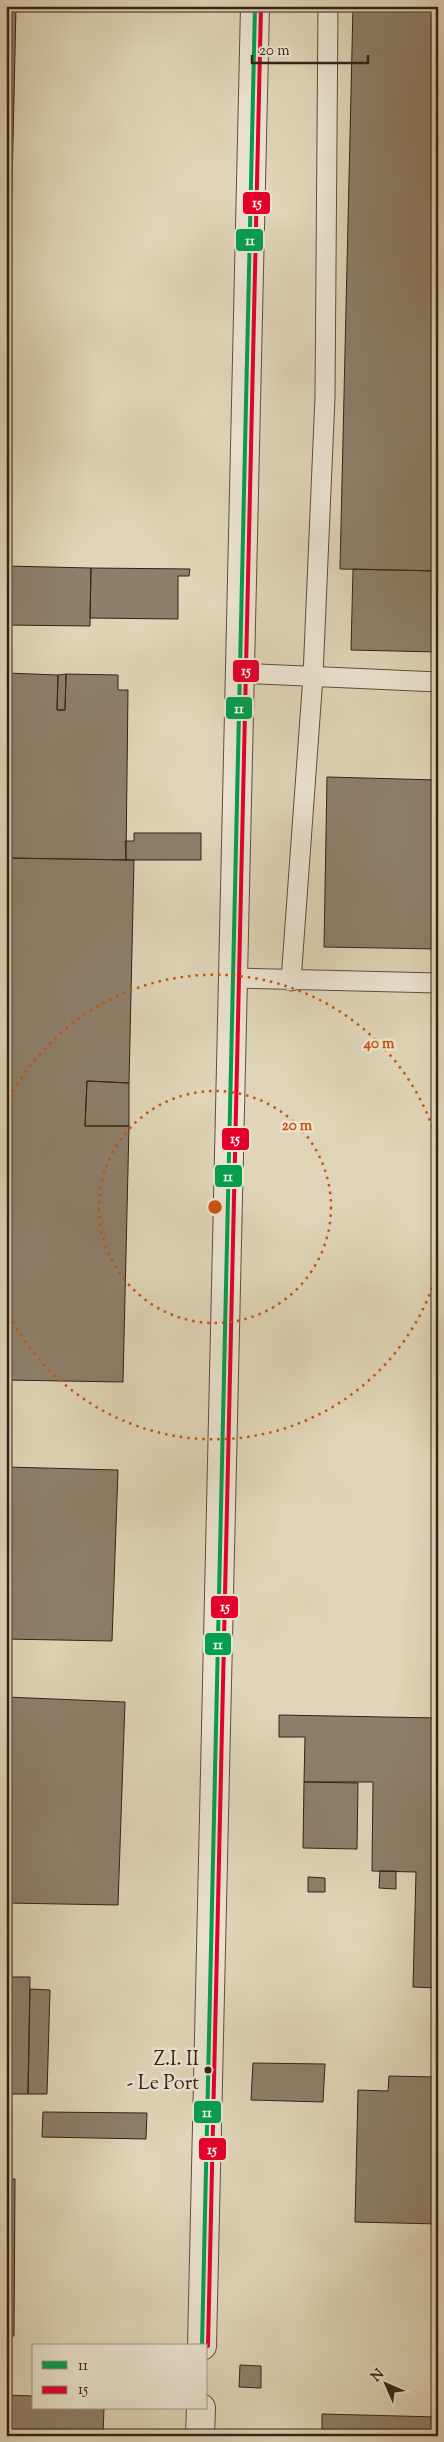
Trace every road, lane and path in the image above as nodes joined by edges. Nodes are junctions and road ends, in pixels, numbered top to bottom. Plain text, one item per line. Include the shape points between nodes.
1 (255, 6) edge
2 (328, 6) edge
3 (240, 673) junction
4 (313, 676) junction
5 (438, 682) edge
6 (233, 978) junction
7 (291, 981) junction
8 (438, 983) edge
9 (202, 2344) edge
10 (201, 2410) edge
11 (200, 2436) edge

1 - 3 street
2 - 4 lane via 325,397
3 - 4 lane
3 - 6 street
4 - 5 lane
4 - 7 lane
6 - 7 lane
6 - 9 street
7 - 8 lane
10 - 11 street

